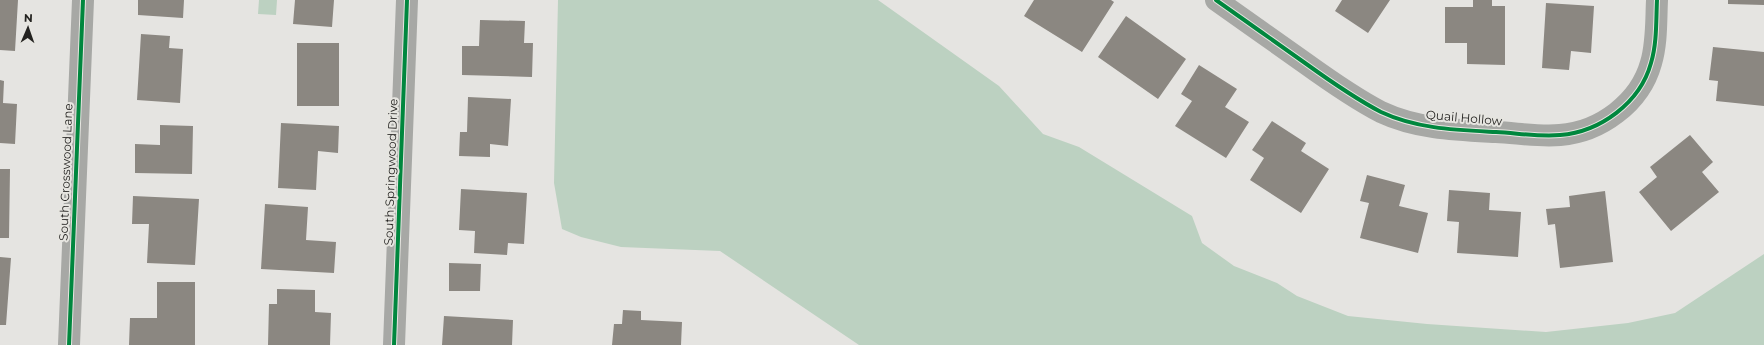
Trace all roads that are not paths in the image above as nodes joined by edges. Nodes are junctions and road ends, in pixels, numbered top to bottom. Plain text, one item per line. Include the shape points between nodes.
1 (83, 0) edge
2 (407, 0) edge
3 (1216, 0) edge
4 (1657, 0) edge
5 (69, 345) edge
6 (394, 345) edge

1 - 5 street, South Crosswood Lane
2 - 6 street, South Springwood Drive
3 - 4 street, Quail Hollow via 1353,97 1383,112 1414,124 1448,129 1559,135 1581,132 1607,120 1624,107 1639,90 1651,64 1655,46

